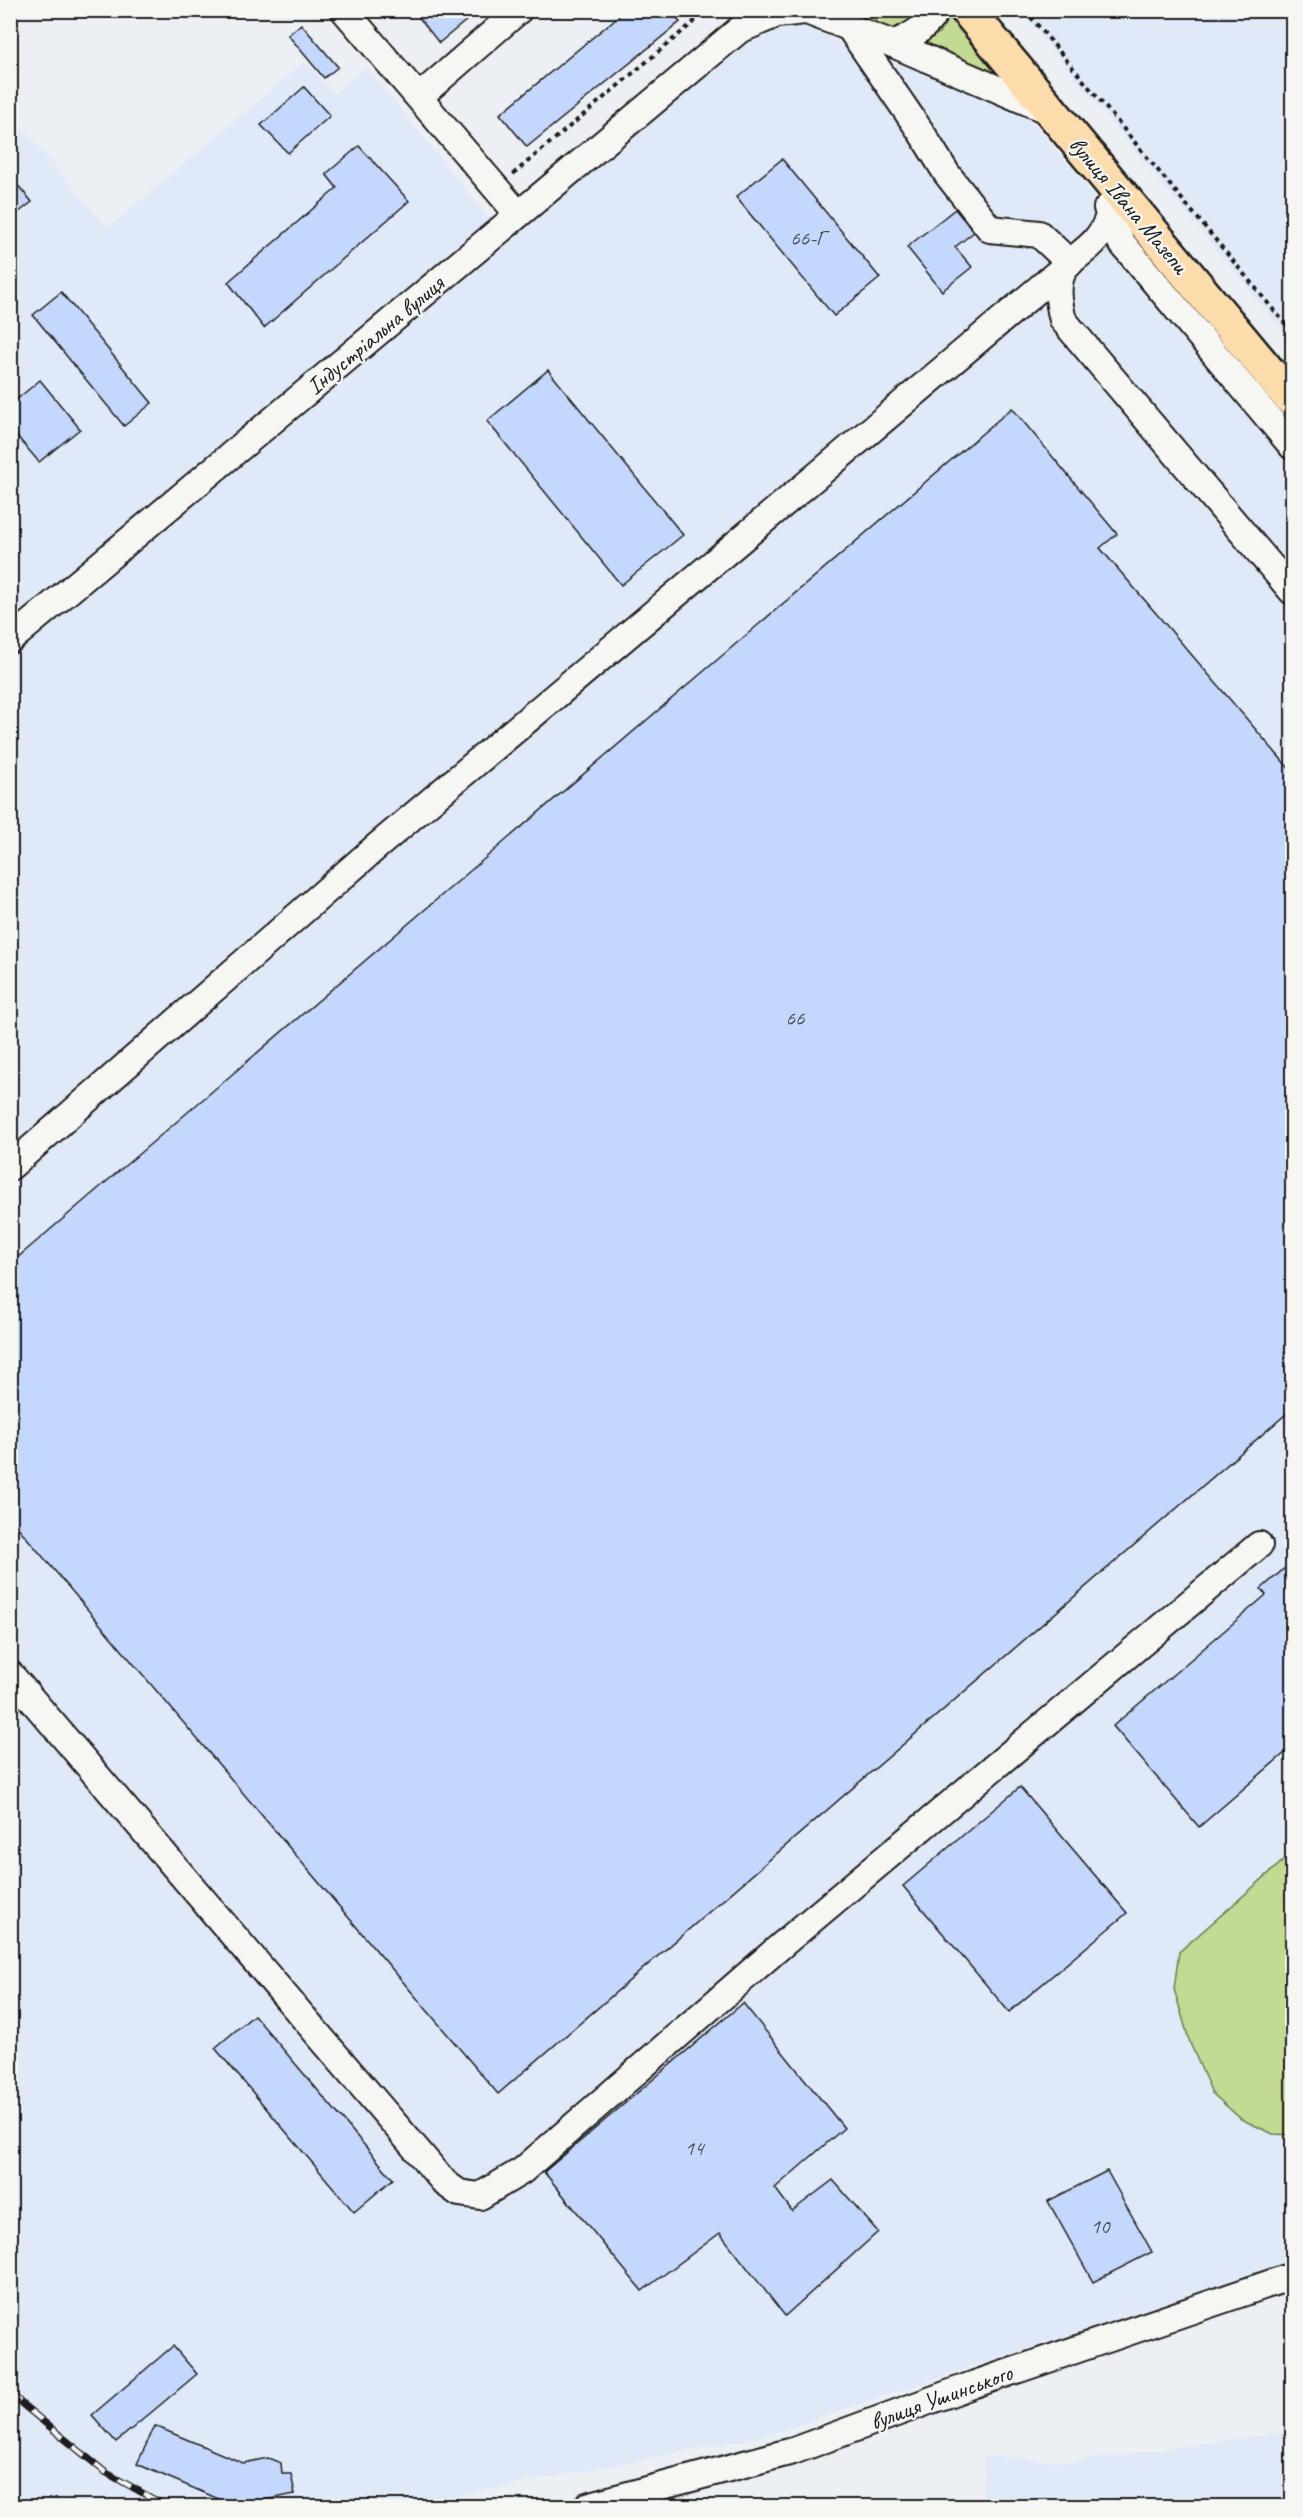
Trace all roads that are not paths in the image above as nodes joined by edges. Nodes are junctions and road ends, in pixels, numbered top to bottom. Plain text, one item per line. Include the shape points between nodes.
1 (344, 10) edge
2 (519, 10) edge
3 (937, 10) edge
4 (967, 10) edge
5 (805, 11) edge
6 (744, 20) edge
7 (849, 27) junction
8 (893, 44) junction
9 (419, 97) junction
10 (1052, 112) junction
11 (1098, 169) junction
12 (518, 214) junction
13 (1109, 232) junction
14 (1065, 266) junction
15 (1293, 400) edge
16 (1293, 446) edge
17 (1293, 591) edge
18 (10, 640) edge
19 (10, 1167) edge
20 (1259, 1545) dead end
21 (10, 1674) edge
22 (1293, 2276) edge
23 (586, 2506) edge

1 - 9 street
2 - 9 street
3 - 8 street via 926,26
4 - 10 main road, вулиця Івана Мазепи
5 - 6 street, Індустріальна вулиця
5 - 7 street
6 - 12 street, Індустріальна вулиця
7 - 8 street
7 - 14 street via 947,174 990,229 1039,234
8 - 10 street
9 - 12 street
10 - 11 main road, вулиця Івана Мазепи
11 - 13 street
11 - 15 main road, вулиця Івана Мазепи
12 - 18 street, Індустріальна вулиця
13 - 14 street
13 - 16 street
14 - 17 street via 1058,286 1063,320
14 - 19 street via 384,841
20 - 21 street via 783,1944 522,2171 480,2196 459,2193 444,2183
22 - 23 street, вулиця Ушинського via 975,2384 793,2451

